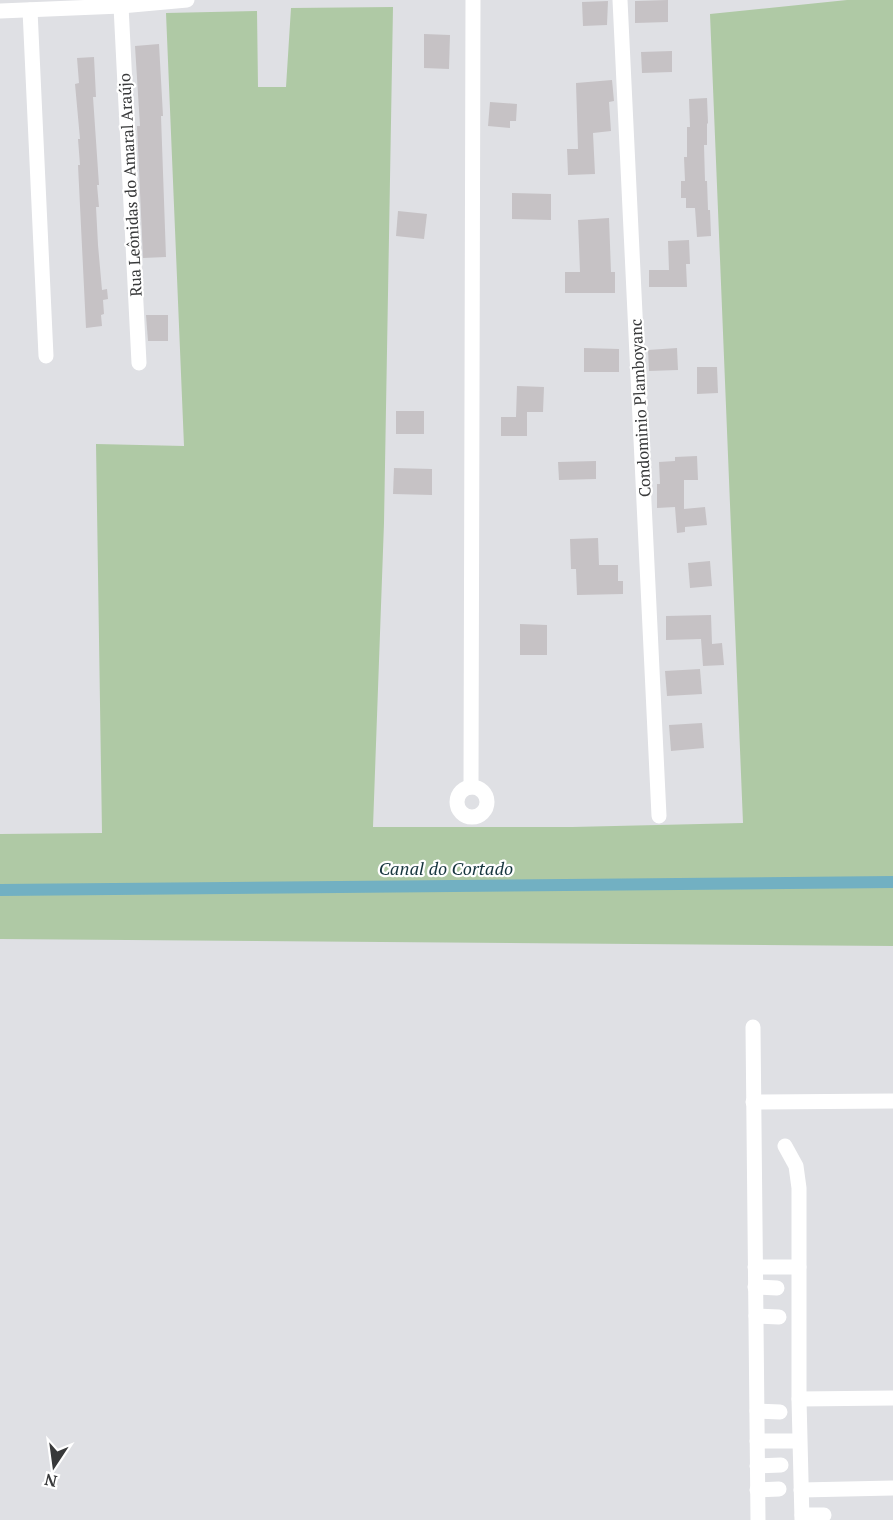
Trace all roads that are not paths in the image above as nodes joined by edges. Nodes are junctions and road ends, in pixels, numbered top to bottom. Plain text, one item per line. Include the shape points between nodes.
1 (187, 0) edge
2 (472, 0) edge
3 (620, 0) edge
4 (72, 4) edge
5 (121, 6) junction
6 (30, 10) junction
7 (0, 11) edge
8 (46, 356) dead end
9 (139, 363) dead end
10 (471, 787) dead end
11 (659, 816) dead end
12 (753, 1027) dead end
13 (753, 1101) junction
14 (893, 1101) edge
15 (785, 1146) dead end
16 (755, 1267) junction
17 (799, 1267) junction
18 (755, 1287) junction
19 (777, 1288) dead end
20 (756, 1316) junction
21 (779, 1317) dead end
22 (893, 1398) edge
23 (799, 1400) junction
24 (757, 1411) junction
25 (780, 1412) dead end
26 (757, 1441) junction
27 (799, 1441) junction
28 (781, 1465) dead end
29 (757, 1466) junction
30 (893, 1488) edge
31 (758, 1490) junction
32 (779, 1490) dead end
33 (801, 1490) junction
34 (824, 1515) dead end
35 (802, 1517) edge
36 (758, 1520) edge

1 - 5 street
2 - 10 street
3 - 11 street, Condominio Plamboyanc
4 - 5 street
4 - 6 street
5 - 9 street, Rua Leônidas do Amaral Araújo
6 - 7 street
6 - 8 street
12 - 13 street
13 - 14 street
13 - 16 street
15 - 17 street via 796,1166 799,1188
16 - 17 street
16 - 18 street
17 - 23 street
18 - 19 street
18 - 20 street
20 - 21 street
20 - 24 street
22 - 23 street
23 - 27 street
24 - 25 street
24 - 26 street
26 - 27 street
26 - 29 street
27 - 33 street
28 - 29 street
29 - 31 street
30 - 33 street
31 - 32 street
31 - 36 street
33 - 35 street
34 - 35 street

